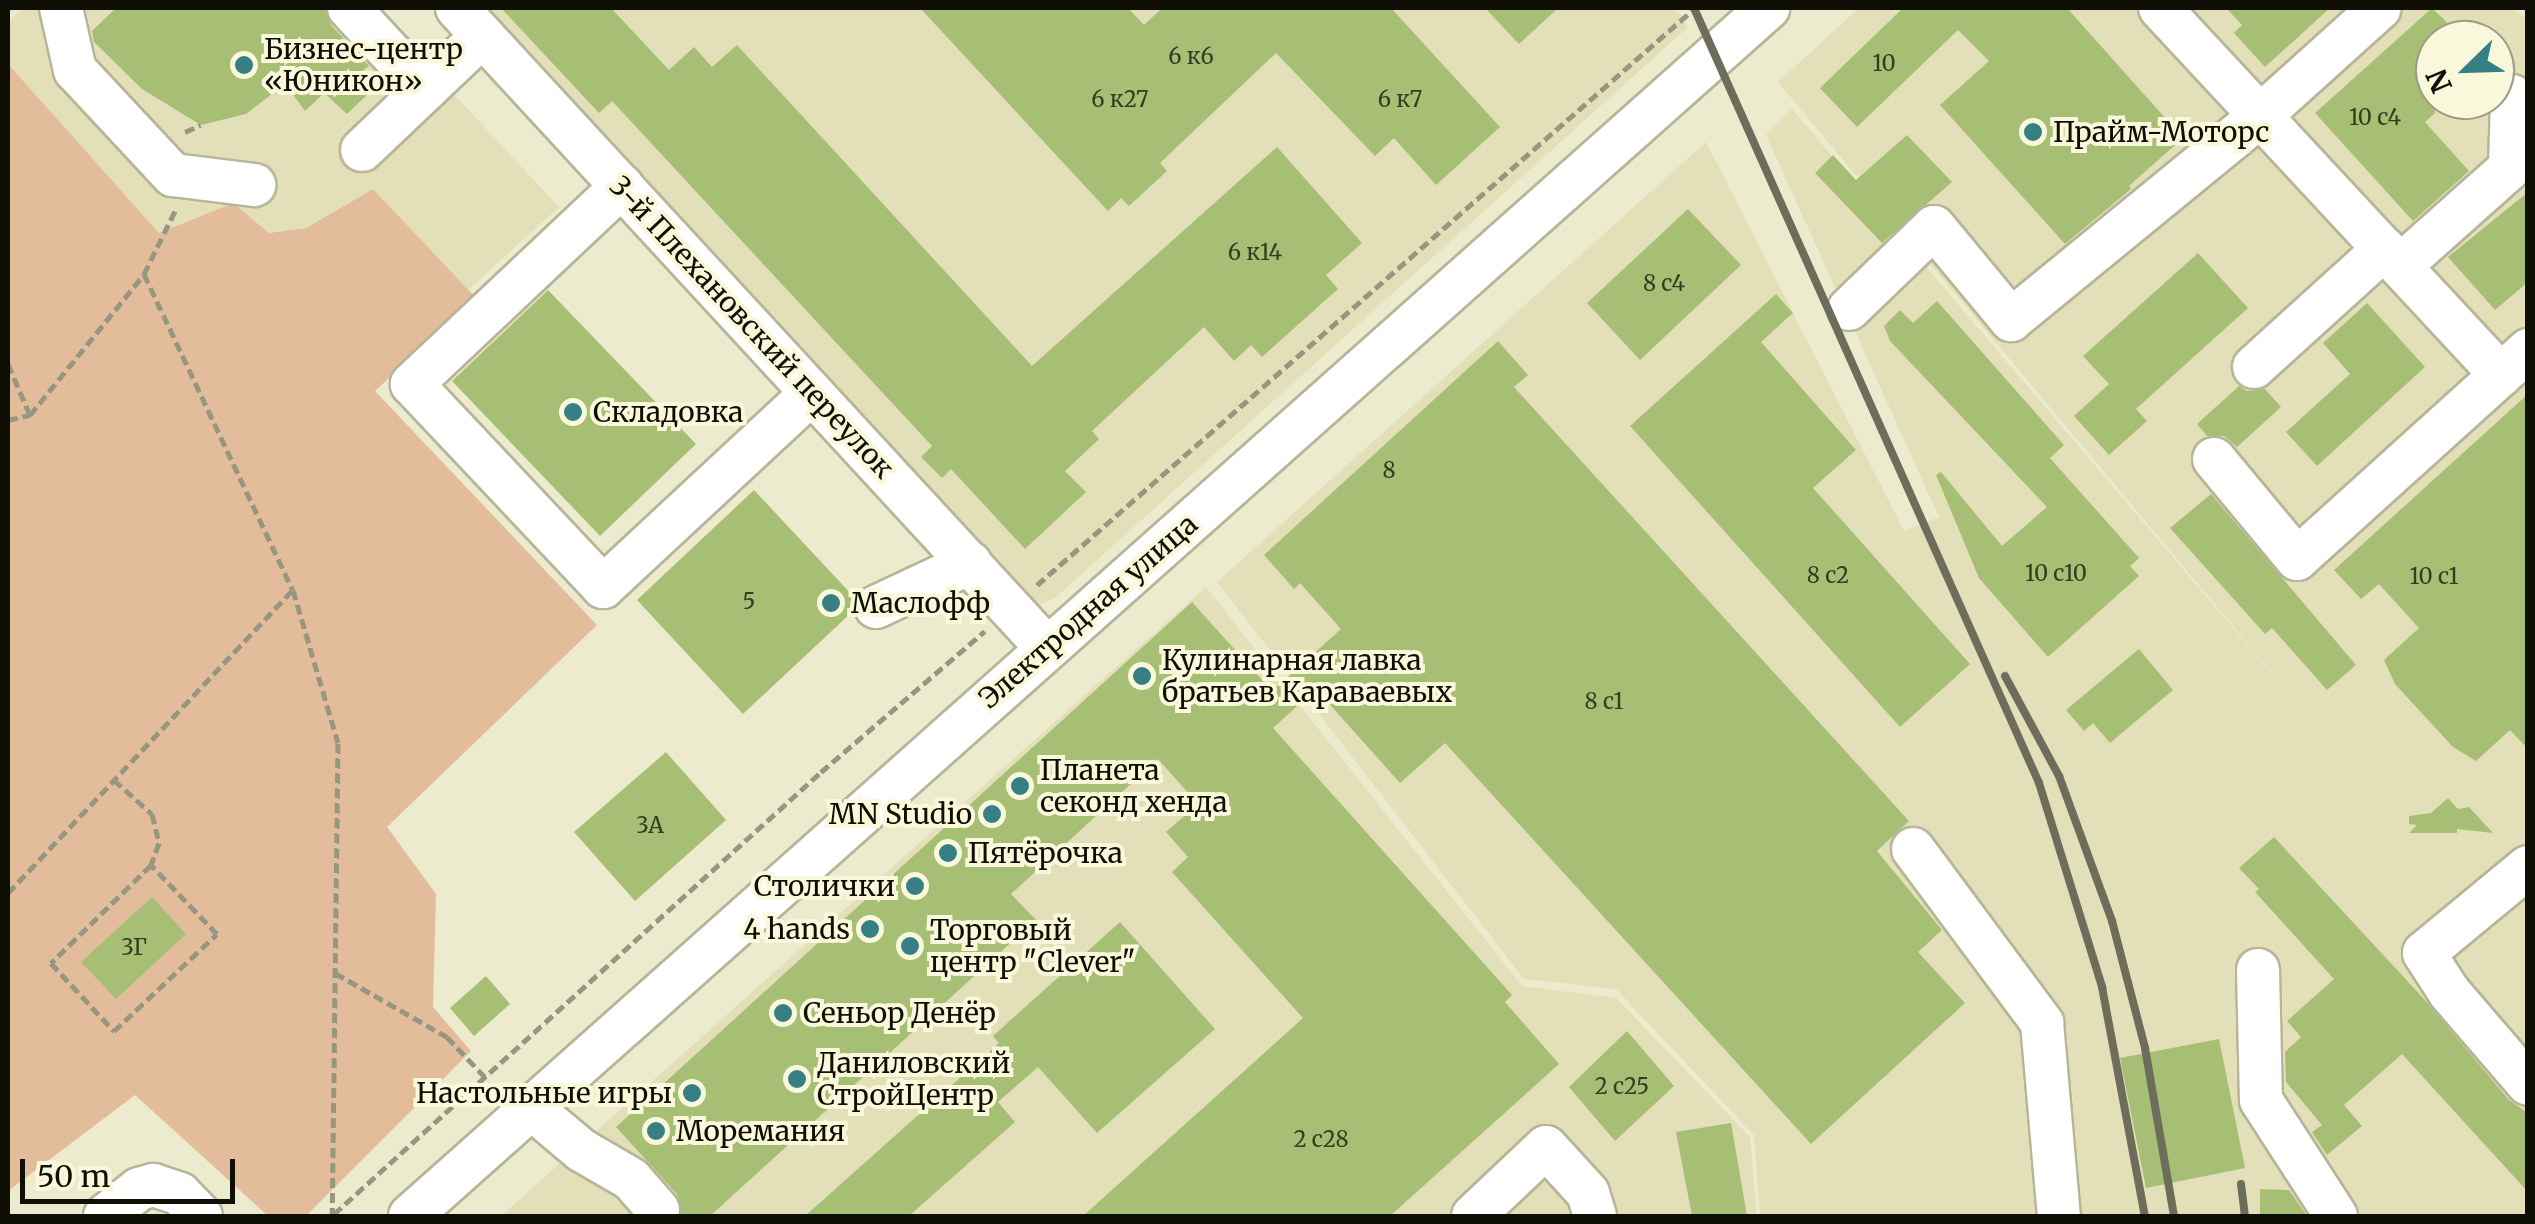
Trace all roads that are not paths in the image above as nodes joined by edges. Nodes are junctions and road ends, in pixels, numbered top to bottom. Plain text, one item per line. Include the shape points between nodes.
1 (61, 8) edge
2 (349, 8) edge
3 (1768, 8) edge
4 (2160, 8) edge
5 (2380, 8) edge
6 (470, 22) edge
7 (426, 90) junction
8 (2260, 116) junction
9 (2511, 120) edge
10 (362, 150) dead end
11 (254, 185) dead end
12 (622, 186) junction
13 (2392, 258) junction
14 (1849, 310) dead end
15 (2514, 363) edge
16 (2254, 367) dead end
17 (812, 392) junction
18 (2214, 459) dead end
19 (970, 563) junction
20 (876, 607) dead end
21 (1046, 647) junction
22 (1913, 849) dead end
23 (2528, 868) edge
24 (2258, 970) dead end
25 (2528, 1084) edge
26 (530, 1107) junction
27 (658, 1210) dead end
28 (105, 1216) edge
29 (201, 1216) edge
30 (410, 1216) edge
31 (1473, 1216) edge
32 (1595, 1216) edge
33 (2059, 1216) edge
34 (2336, 1216) edge

1 - 11 street via 75,70 173,175
2 - 7 street
3 - 21 street, Электродная улица
4 - 8 street
5 - 8 street
6 - 7 street
6 - 12 street, 3-й Плехановский переулок
7 - 10 street
8 - 13 street
8 - 14 street via 2012,320 1934,227
9 - 13 street via 2510,168
12 - 17 street, 3-й Плехановский переулок
12 - 17 street via 412,384 603,587
13 - 15 street
13 - 16 street
15 - 18 street via 2297,559
17 - 19 street, 3-й Плехановский переулок
19 - 20 street
19 - 21 street, 3-й Плехановский переулок
21 - 26 street, Электродная улица
22 - 33 street via 2042,1023
23 - 25 street via 2424,953
24 - 34 street via 2260,1100
26 - 27 street via 581,1150 631,1179
26 - 30 street, Электродная улица
28 - 29 street via 153,1185 180,1194
31 - 32 street via 1546,1147 1588,1193

